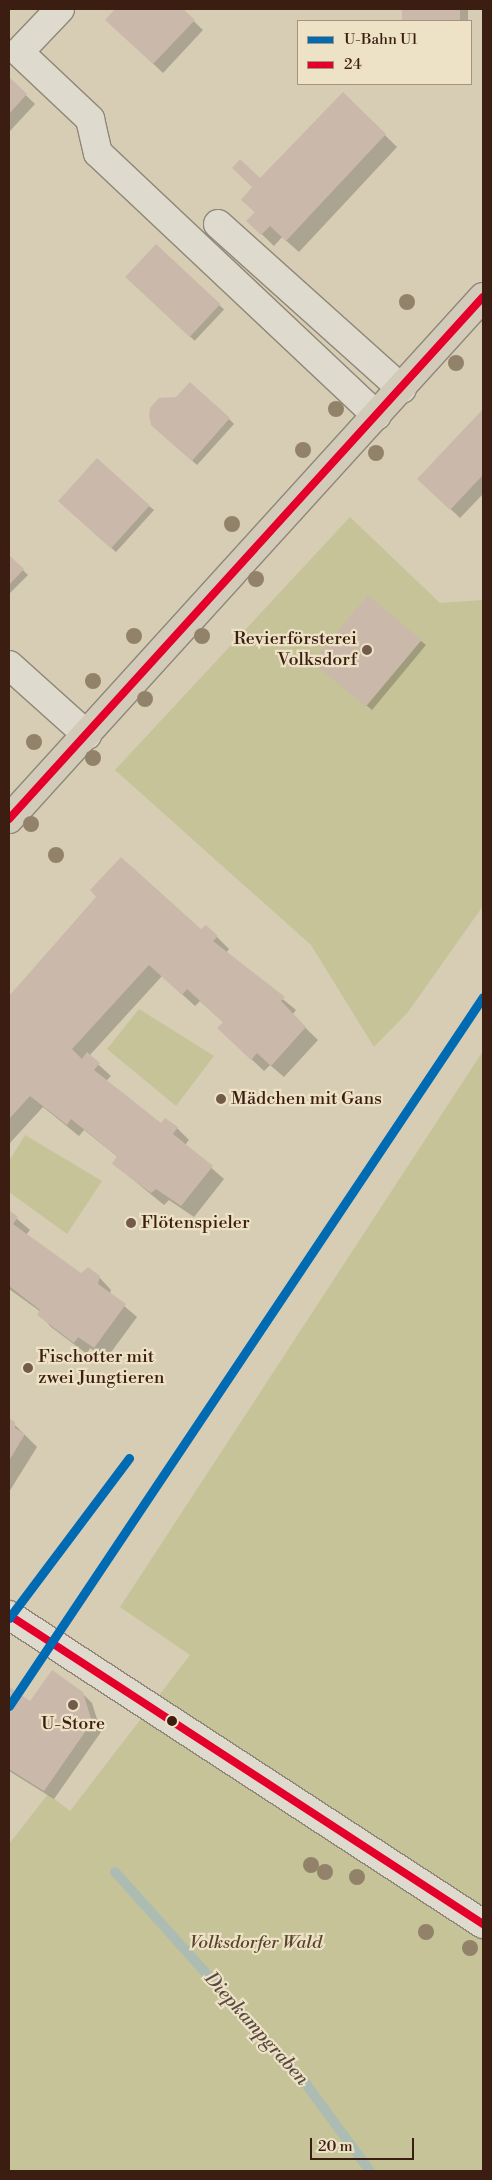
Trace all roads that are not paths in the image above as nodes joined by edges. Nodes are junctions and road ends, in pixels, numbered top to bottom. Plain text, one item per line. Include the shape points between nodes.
1 (60, 9) edge
2 (218, 224) dead end
3 (483, 297) edge
4 (402, 389) junction
5 (377, 416) junction
6 (9, 665) edge
7 (87, 735) junction
8 (9, 820) edge
9 (9, 1614) edge
10 (483, 1924) edge

1 - 5 street via 18,52 90,119 98,153
2 - 4 street
3 - 4 main road
4 - 5 main road
5 - 7 main road
6 - 7 street
7 - 8 main road
9 - 10 street

